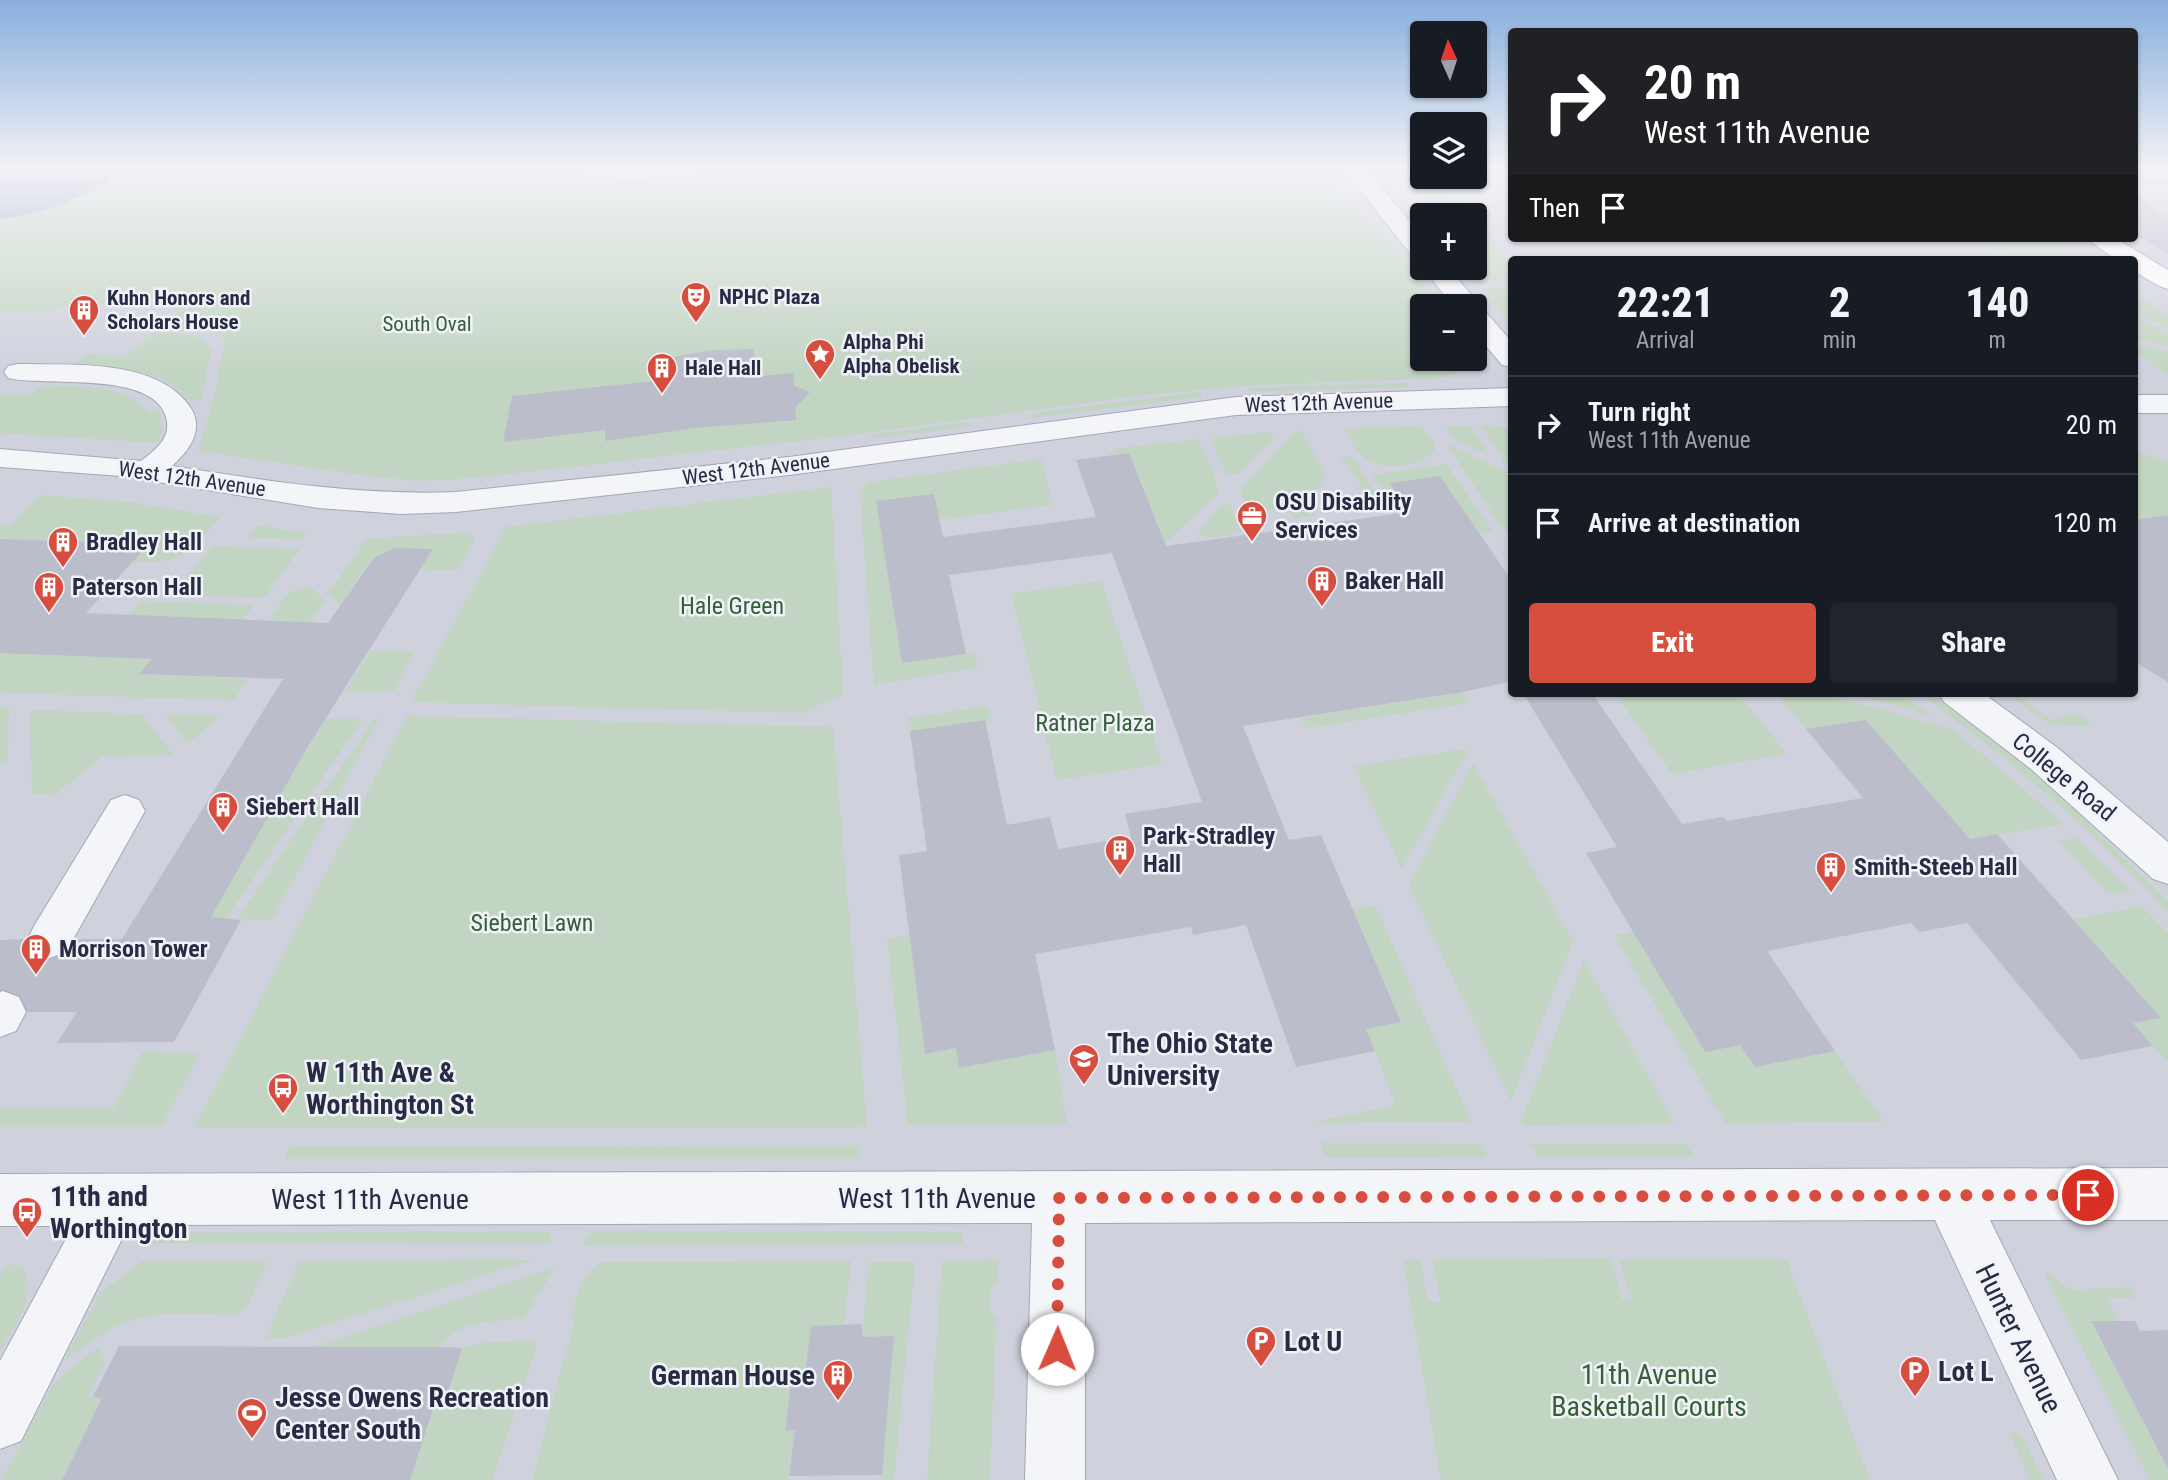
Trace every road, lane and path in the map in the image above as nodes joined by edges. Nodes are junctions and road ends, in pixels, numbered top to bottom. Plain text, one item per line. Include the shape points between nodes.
1 (2105, 242) edge
2 (2127, 256) edge
3 (2138, 262) edge
4 (1445, 280) edge
5 (2168, 281) edge
6 (1457, 294) edge
7 (1487, 330) edge
8 (1508, 354) edge
9 (18, 372) dead end
10 (1508, 397) edge
11 (2138, 404) edge
12 (2168, 404) edge
13 (0, 458) edge
14 (147, 471) junction
15 (1962, 697) edge
16 (125, 811) dead end
17 (2168, 867) edge
18 (50, 939) tunnel mouth
19 (2168, 1194) edge
20 (1950, 1195) junction
21 (1059, 1198) junction
22 (115, 1199) junction
23 (0, 1200) edge
24 (0, 1420) edge
25 (1055, 1480) edge
26 (2088, 1480) edge

1 - 2 main road
3 - 5 main road
4 - 6 street
7 - 8 street
9 - 14 street via 131,380 169,396 178,407 181,434 173,449
10 - 14 street, West 12th Avenue via 1236,406 789,466 456,502 401,504 318,498
11 - 12 street
13 - 14 street, West 12th Avenue
15 - 17 street, College Road via 2045,759
16 - 18 street
19 - 20 street, West 11th Avenue
20 - 21 street, West 11th Avenue
20 - 26 street, Hunter Avenue
21 - 22 street, West 11th Avenue
21 - 25 street
22 - 23 street, West 11th Avenue
22 - 24 street

